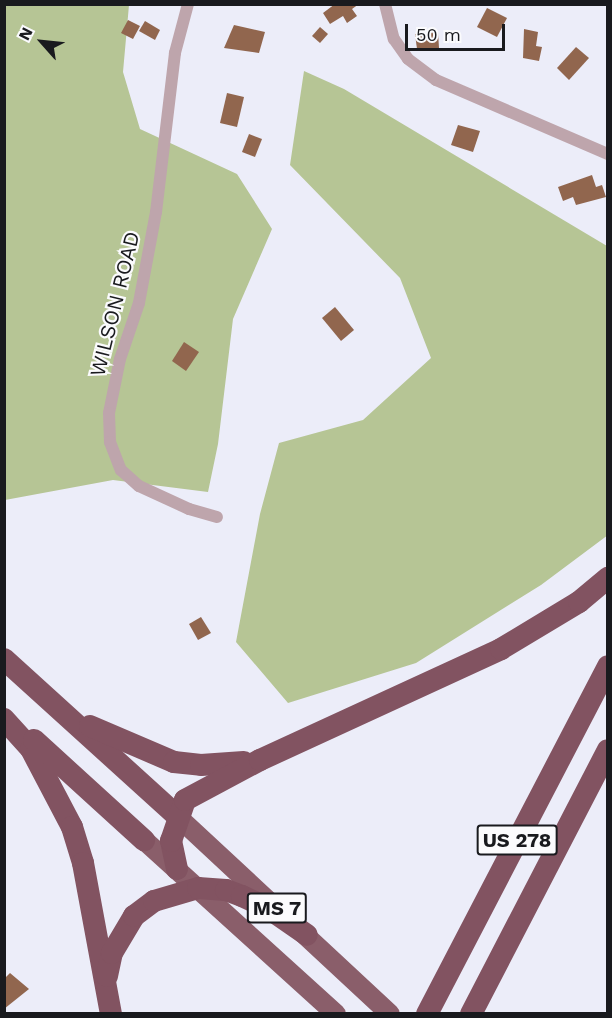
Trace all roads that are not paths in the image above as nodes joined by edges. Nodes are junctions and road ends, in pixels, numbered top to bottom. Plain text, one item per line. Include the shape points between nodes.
1 (188, 4) edge
2 (386, 4) edge
3 (608, 154) edge
4 (217, 517) dead end
5 (608, 578) edge
6 (4, 659) edge
7 (608, 666) edge
8 (58, 709) junction
9 (4, 713) edge
10 (4, 719) edge
11 (608, 750) edge
12 (260, 760) junction
13 (178, 817) junction
14 (144, 840) joint
15 (177, 869) junction
16 (198, 888) junction
17 (307, 935) junction
18 (105, 984) junction
19 (111, 1014) edge
20 (336, 1014) edge
21 (390, 1014) edge
22 (427, 1014) edge
23 (471, 1014) edge

1 - 4 street, WILSON ROAD via 175,53 156,212 141,292 120,359 109,413 110,442 121,470 139,486
2 - 3 street via 394,39 408,59 436,80
5 - 12 highway via 579,602 501,649
6 - 8 highway, MS 7
7 - 22 highway, US 278
8 - 12 highway via 104,734 174,762 230,764
8 - 13 highway, MS 7
9 - 14 highway, MS 7
10 - 18 highway via 31,749 72,826 83,863
11 - 23 highway, US 278
12 - 13 highway via 185,800
13 - 15 highway via 171,842
13 - 17 highway, MS 7
14 - 15 highway, MS 7
15 - 16 highway, MS 7
16 - 17 highway via 226,890 242,896 268,908
16 - 18 highway via 154,901 134,916 112,953
16 - 20 highway, MS 7
17 - 21 highway, MS 7
18 - 19 highway

